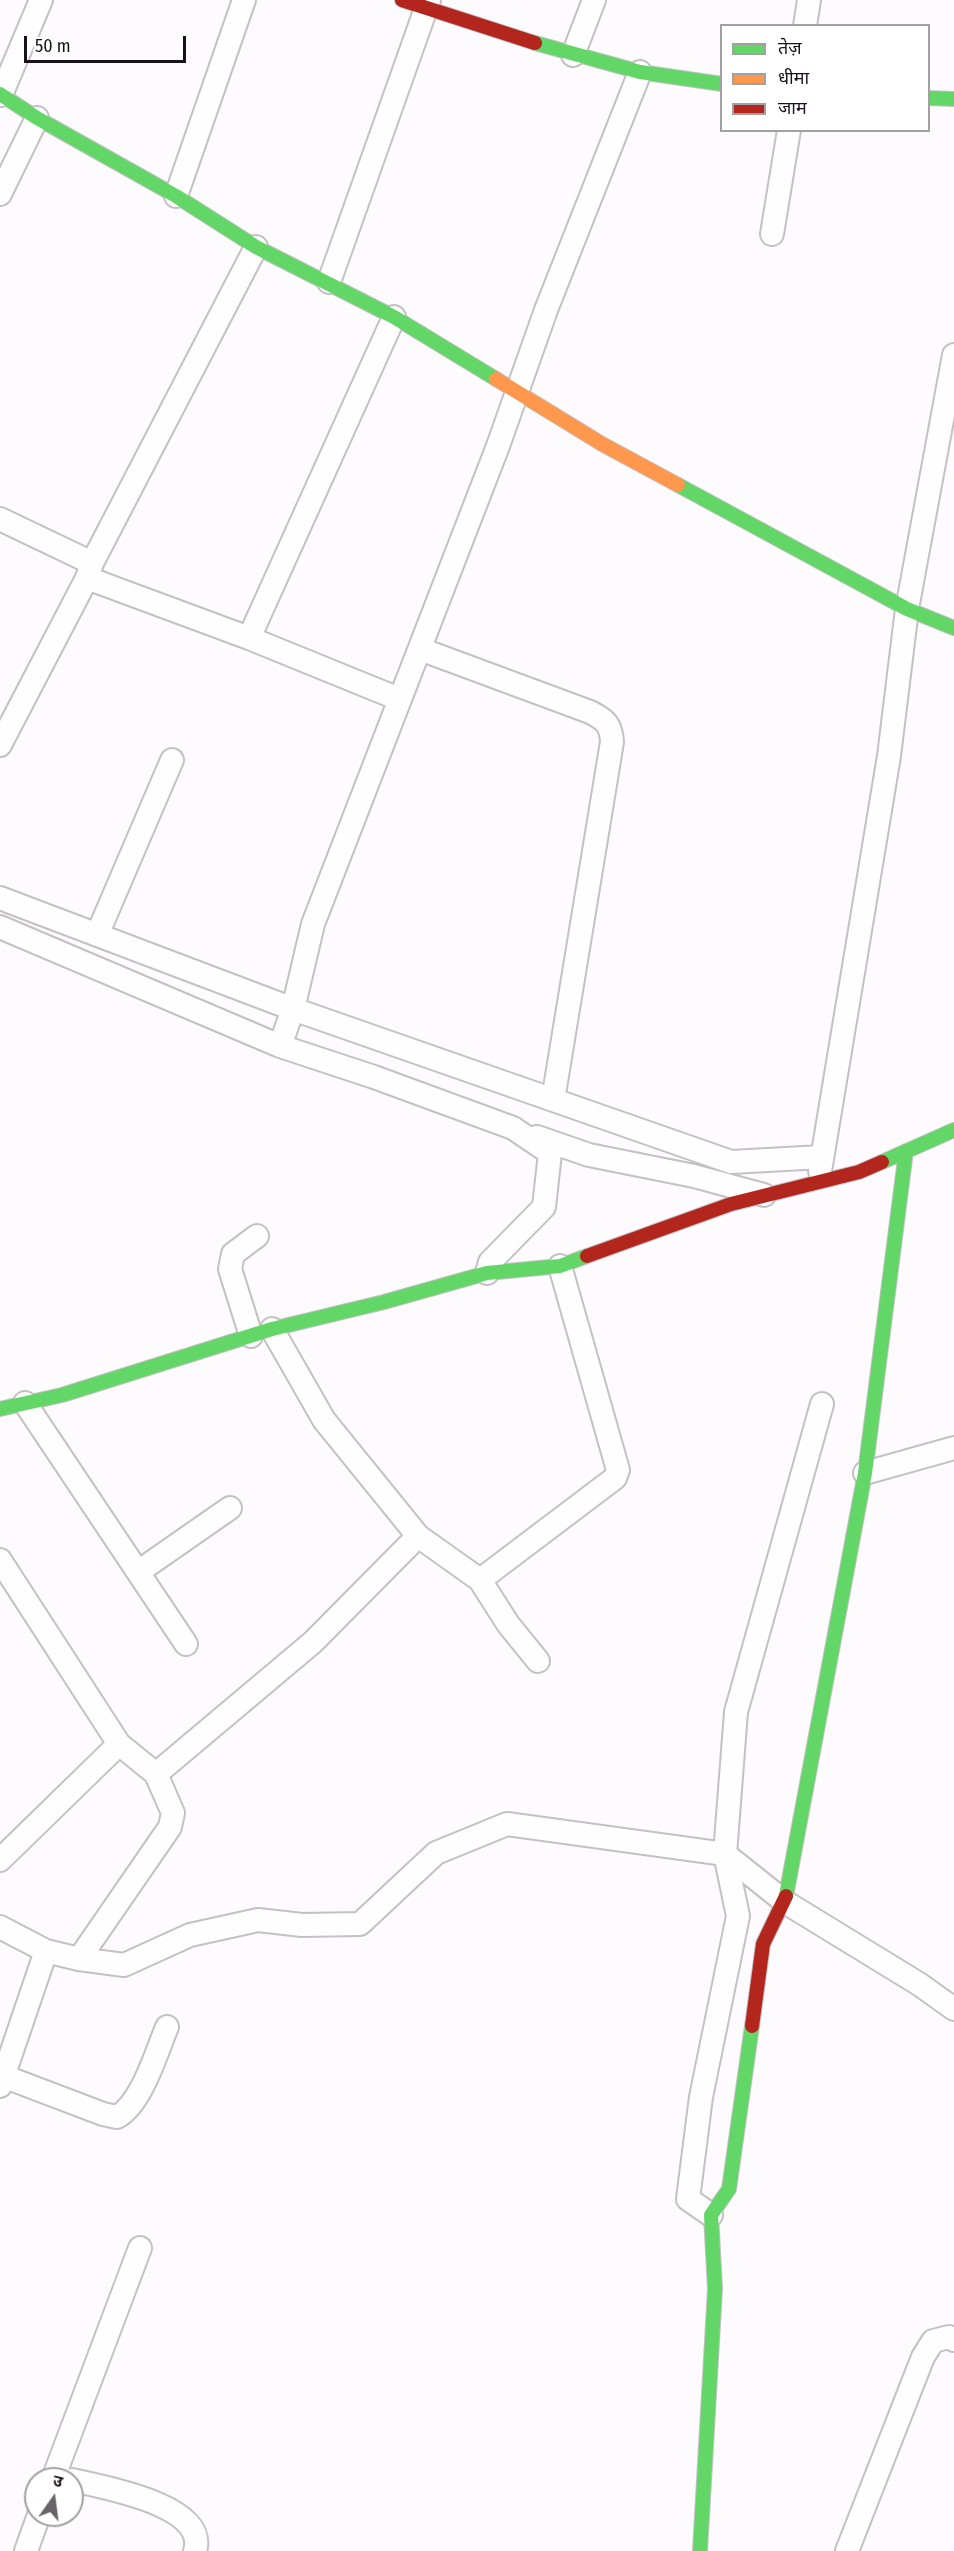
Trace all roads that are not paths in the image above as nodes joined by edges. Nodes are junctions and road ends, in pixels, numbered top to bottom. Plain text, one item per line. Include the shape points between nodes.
1 (41, 0) edge
2 (244, 0) edge
3 (402, 0) edge
4 (594, 0) edge
5 (810, 0) edge
6 (428, 4) edge
7 (806, 24) edge
8 (573, 55) junction
9 (640, 72) junction
10 (720, 84) edge
11 (1, 94) edge
12 (930, 98) edge
13 (954, 99) edge
14 (36, 118) junction
15 (789, 132) edge
16 (0, 194) edge
17 (176, 196) junction
18 (772, 234) dead end
19 (256, 247) junction
20 (329, 282) junction
21 (394, 317) junction
22 (954, 355) edge
23 (516, 393) junction
24 (0, 519) edge
25 (89, 571) junction
26 (907, 609) junction
27 (954, 628) edge
28 (249, 638) junction
29 (420, 649) junction
30 (399, 699) junction
31 (0, 745) edge
32 (172, 759) dead end
33 (0, 898) edge
34 (0, 927) edge
35 (97, 935) junction
36 (293, 1009) junction
37 (280, 1046) junction
38 (554, 1100) junction
39 (513, 1128) junction
40 (954, 1130) edge
41 (906, 1151) junction
42 (822, 1157) junction
43 (819, 1182) junction
44 (764, 1195) junction
45 (257, 1236) dead end
46 (560, 1266) junction
47 (487, 1273) junction
48 (262, 1333) junction
49 (25, 1403) junction
50 (822, 1404) dead end
51 (0, 1409) edge
52 (954, 1448) edge
53 (865, 1473) junction
54 (230, 1508) dead end
55 (418, 1536) junction
56 (0, 1560) edge
57 (138, 1572) junction
58 (480, 1580) junction
59 (186, 1644) dead end
60 (538, 1661) dead end
61 (119, 1744) junction
62 (156, 1774) junction
63 (725, 1854) junction
64 (0, 1860) edge
65 (785, 1902) junction
66 (0, 1927) edge
67 (46, 1951) junction
68 (79, 1959) junction
69 (954, 2009) edge
70 (167, 2027) dead end
71 (2, 2081) edge
72 (711, 2215) junction
73 (140, 2248) dead end
74 (954, 2340) edge
75 (66, 2467) edge
76 (84, 2484) edge
77 (35, 2527) edge
78 (26, 2551) edge
79 (195, 2551) edge
80 (700, 2551) edge
81 (847, 2551) edge

1 - 11 street
2 - 17 street
3 - 6 street
4 - 8 street
5 - 7 street
6 - 8 street
6 - 20 street
8 - 9 street
9 - 10 street
9 - 23 street
11 - 14 street
12 - 13 street
14 - 16 street
14 - 17 street
15 - 18 street
17 - 19 street
19 - 20 street
19 - 25 street
20 - 21 street
21 - 23 street
21 - 28 street
22 - 26 street
23 - 26 street via 602,444
23 - 29 street
24 - 25 street
25 - 28 street
25 - 31 street
26 - 27 street
26 - 42 street via 889,756
28 - 30 street
29 - 30 street
29 - 38 street via 590,712 604,719 612,729
30 - 36 street via 313,924
32 - 35 street
33 - 35 street
34 - 37 street
35 - 36 street
36 - 37 street
36 - 38 street
37 - 39 street
38 - 42 street via 731,1162
39 - 44 street via 589,1155
39 - 47 street via 550,1153 544,1207 490,1262
40 - 41 street
41 - 43 street via 859,1172
41 - 53 street
42 - 43 street
43 - 44 street
44 - 46 street
45 - 48 street via 233,1254 230,1269
46 - 47 street
46 - 58 street via 618,1470 615,1478
47 - 48 street
48 - 49 street
48 - 55 street via 324,1420
49 - 51 street
49 - 57 street
50 - 63 street via 736,1712
52 - 53 street
53 - 65 street
54 - 57 street
55 - 58 street
55 - 62 street via 313,1642
56 - 61 street
57 - 59 street
58 - 60 street
61 - 62 street
61 - 64 street
62 - 68 street via 173,1813 170,1827
63 - 65 street
63 - 68 street via 507,1824 436,1852 360,1924 302,1925 258,1920 190,1935 124,1965
63 - 72 street via 738,1916 701,2097 688,2199
65 - 69 street
65 - 72 street via 763,1944 729,2189
66 - 67 street
67 - 68 street
67 - 71 street
70 - 71 street via 137,2096 127,2111 117,2117
72 - 80 street via 715,2289
73 - 75 street
74 - 81 street via 949,2337 933,2342 923,2357
76 - 79 street via 156,2503 182,2517 194,2531
77 - 78 street

